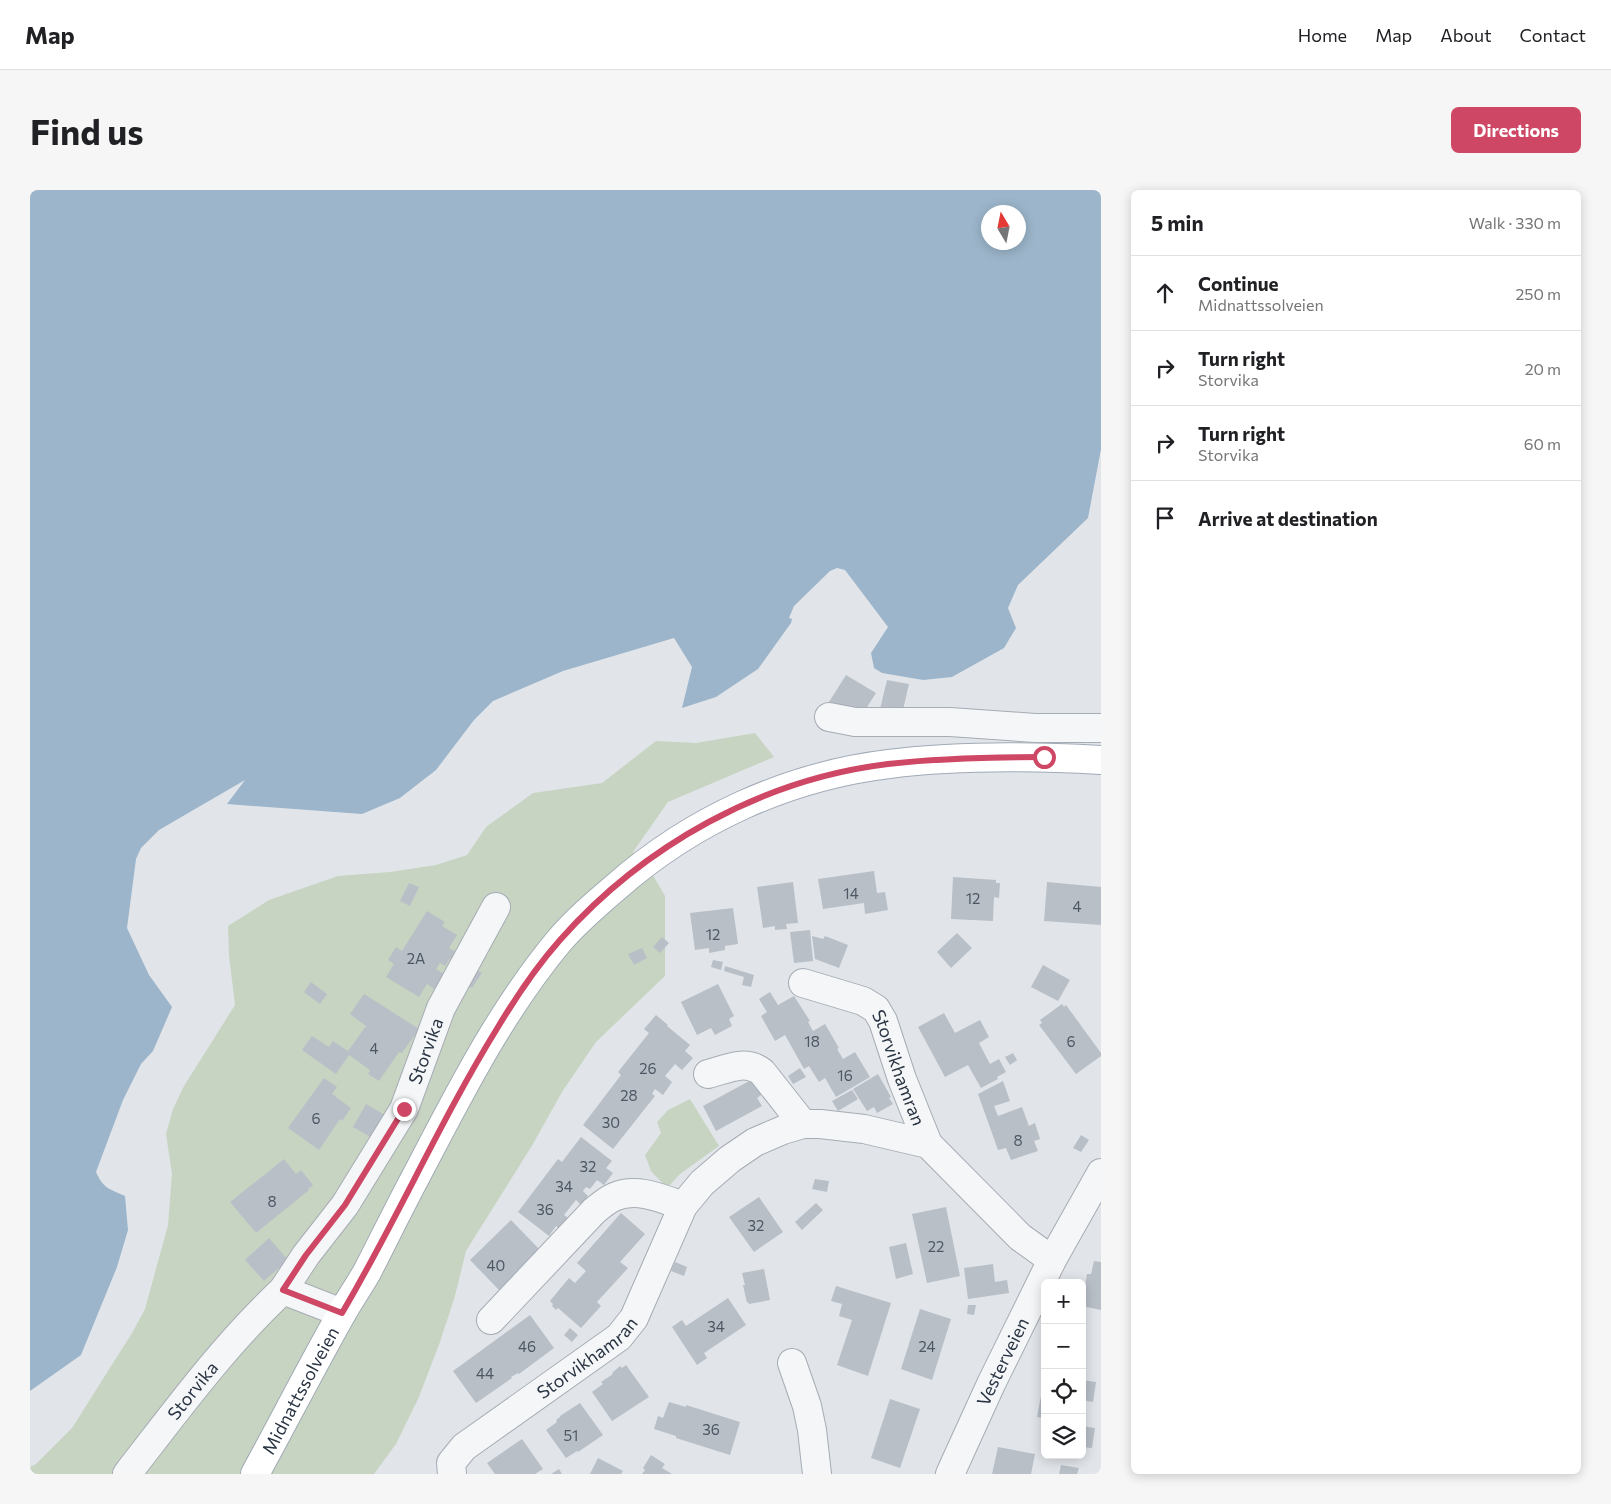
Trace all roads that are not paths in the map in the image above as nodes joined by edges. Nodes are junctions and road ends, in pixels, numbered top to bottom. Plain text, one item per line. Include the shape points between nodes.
1 (829, 717) dead end
2 (1101, 728) edge
3 (1101, 760) edge
4 (496, 907) dead end
5 (803, 983) dead end
6 (708, 1074) dead end
7 (803, 1124) junction
8 (928, 1144) junction
9 (1101, 1173) edge
10 (683, 1206) junction
11 (1052, 1260) junction
12 (283, 1290) junction
13 (342, 1313) junction
14 (491, 1320) dead end
15 (792, 1363) dead end
16 (127, 1474) edge
17 (255, 1474) edge
18 (452, 1474) edge
19 (817, 1474) edge
20 (950, 1474) edge

1 - 2 street via 855,722
3 - 13 main road, Midnattssolveien via 960,758 886,764 843,772 765,795 667,846 593,906 560,940 526,984 488,1044
4 - 12 street, Storvika via 441,1008 404,1109 345,1205
5 - 8 street, Storvikhamran via 864,1001 876,1010 883,1021
6 - 7 street via 741,1065 754,1066
7 - 8 street, Storvikhamran via 864,1129
7 - 10 street, Storvikhamran via 756,1142 730,1159 702,1183
8 - 11 street, Storvikhamran via 1020,1237
9 - 11 street, Vesterveien
10 - 14 street via 636,1192 614,1197 594,1211
10 - 18 street, Storvikhamran via 634,1318 619,1337 464,1447 452,1463
11 - 20 street, Vesterveien
12 - 13 street
12 - 16 street, Storvika via 245,1326
13 - 17 main road, Midnattssolveien
15 - 19 street via 807,1406

